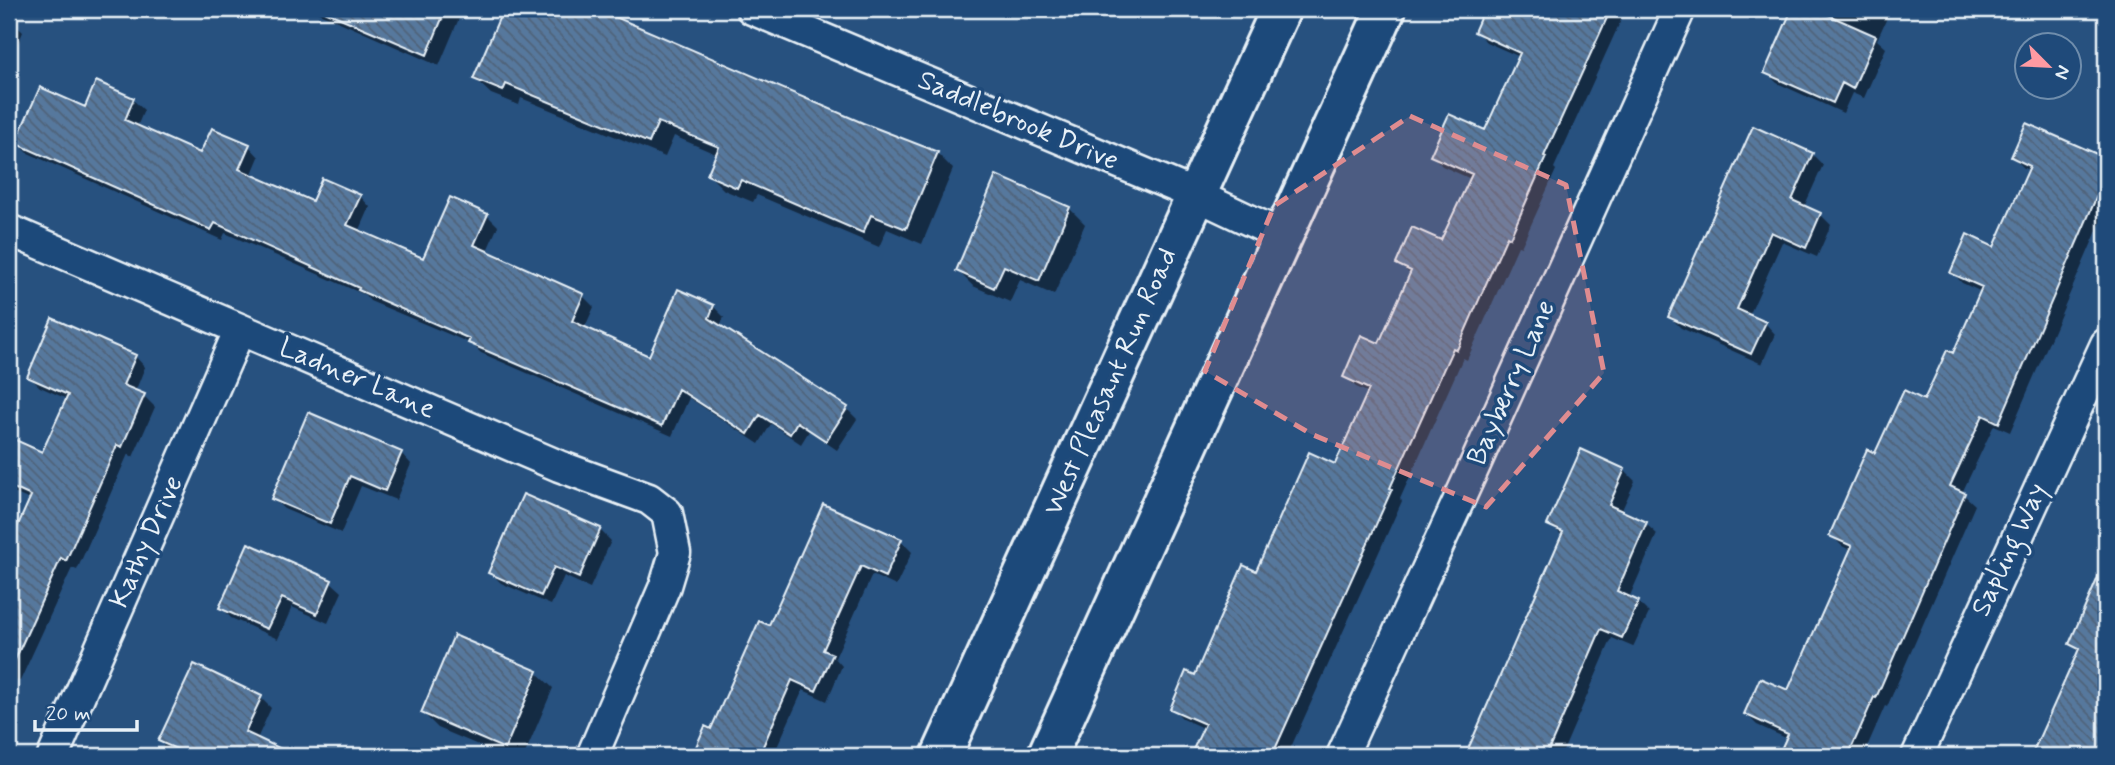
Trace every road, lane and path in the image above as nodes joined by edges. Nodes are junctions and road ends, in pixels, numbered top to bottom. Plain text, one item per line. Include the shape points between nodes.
1 (752, 9) edge
2 (1281, 9) edge
3 (1386, 9) edge
4 (1680, 9) edge
5 (1196, 195) junction
6 (9, 230) edge
7 (1283, 236) junction
8 (240, 329) junction
9 (2106, 344) edge
10 (53, 756) edge
11 (592, 756) edge
12 (941, 756) edge
13 (1047, 756) edge
14 (1342, 756) edge
15 (1917, 756) edge

1 - 5 street, Saddlebrook Drive
2 - 5 main road, West Pleasant Run Road
3 - 7 main road
4 - 14 street, Bayberry Lane
5 - 7 street, Saddlebrook Drive
5 - 12 main road, West Pleasant Run Road
6 - 8 street, Ladner Lane
7 - 13 main road
8 - 10 street, Kathy Drive
8 - 11 street, Ladner Lane via 559,466 649,499 667,513 675,553 665,586
9 - 15 street, Sapling Way

